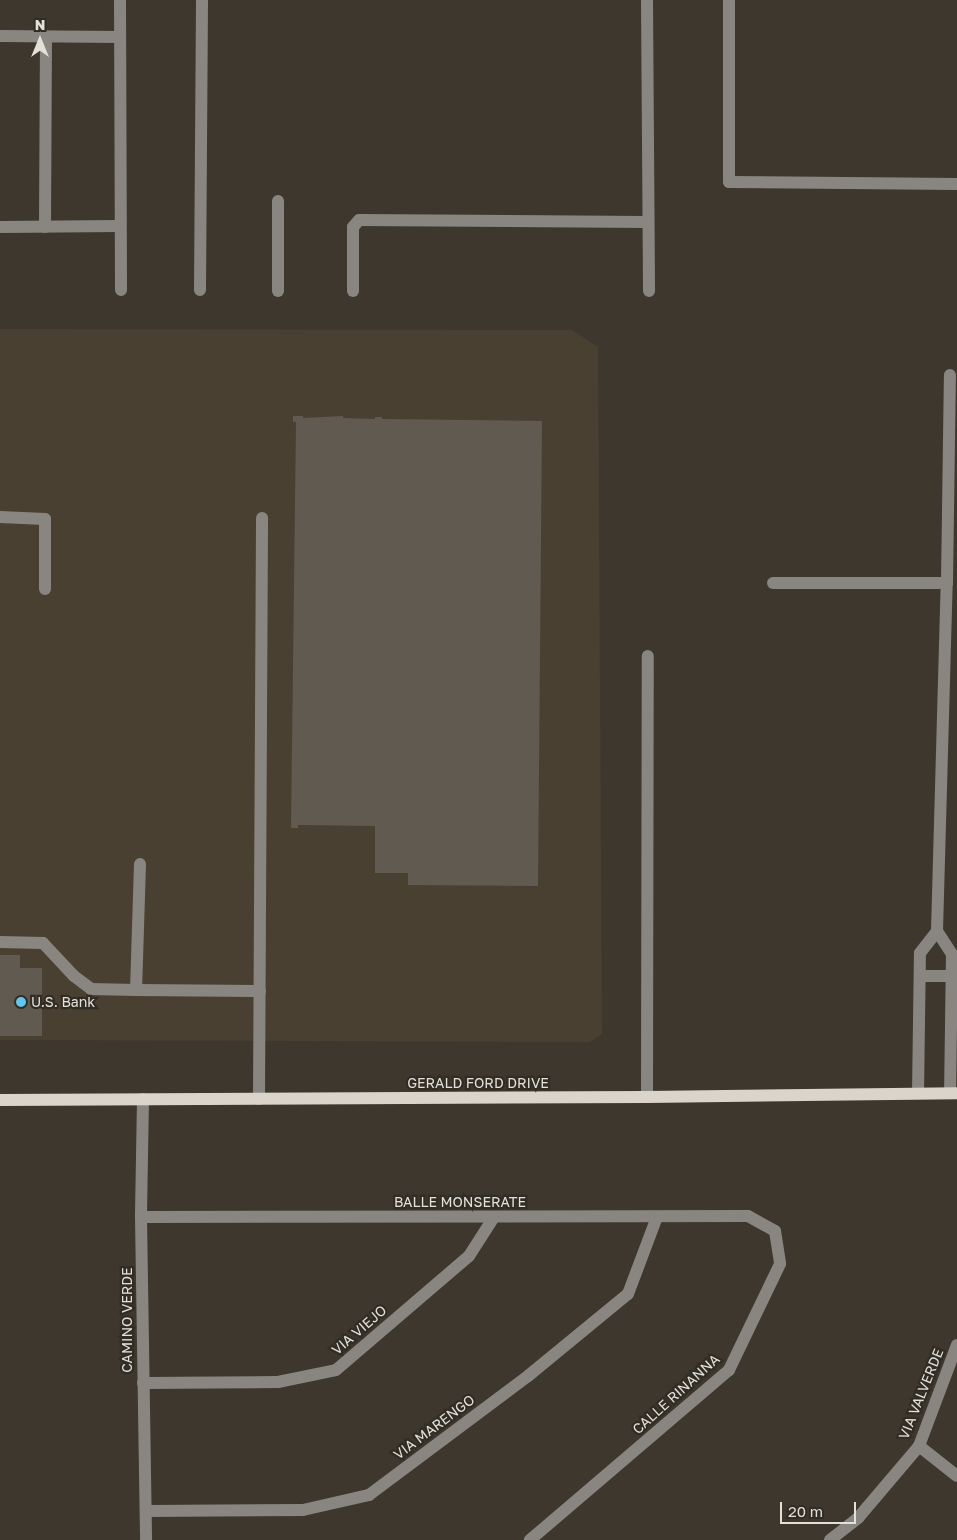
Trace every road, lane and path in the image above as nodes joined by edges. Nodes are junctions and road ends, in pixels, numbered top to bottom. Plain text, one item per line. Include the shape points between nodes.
1 (120, 0) edge
2 (202, 0) edge
3 (647, 0) edge
4 (729, 0) edge
5 (0, 36) edge
6 (46, 37) junction
7 (120, 37) junction
8 (957, 184) edge
9 (278, 201) dead end
10 (648, 222) junction
11 (120, 226) junction
12 (0, 227) edge
13 (45, 227) junction
14 (121, 290) dead end
15 (200, 290) dead end
16 (278, 291) dead end
17 (353, 291) dead end
18 (649, 291) dead end
19 (950, 375) dead end
20 (953, 490) edge
21 (0, 517) edge
22 (262, 518) dead end
23 (773, 582) dead end
24 (947, 582) junction
25 (45, 589) dead end
26 (648, 656) dead end
27 (140, 864) dead end
28 (937, 931) junction
29 (0, 942) edge
30 (920, 976) junction
31 (952, 976) junction
32 (136, 990) junction
33 (260, 991) junction
34 (918, 1093) junction
35 (954, 1093) edge
36 (647, 1098) junction
37 (144, 1099) junction
38 (259, 1099) junction
39 (0, 1100) edge
40 (141, 1216) junction
41 (494, 1217) junction
42 (657, 1217) junction
43 (775, 1231) joint
44 (957, 1345) edge
45 (143, 1383) junction
46 (919, 1446) junction
47 (957, 1476) edge
48 (146, 1511) junction
49 (146, 1540) edge
50 (530, 1540) edge
51 (830, 1540) edge

1 - 7 street
2 - 15 street
3 - 10 street
4 - 8 street via 729,182
5 - 6 street
6 - 7 street
6 - 13 street
7 - 11 street
9 - 16 street
10 - 17 street via 359,220 353,227
10 - 18 street
11 - 13 street
11 - 14 street
12 - 13 street
19 - 20 street
20 - 24 street
21 - 25 street via 45,519
22 - 33 street
23 - 24 street
24 - 28 street
26 - 36 street
27 - 32 street
28 - 30 street via 920,953
28 - 31 street via 951,949
29 - 32 street via 43,943 91,989
30 - 31 street
30 - 34 street
31 - 35 street
32 - 33 street
33 - 38 street
34 - 35 main road, GERALD FORD DRIVE
34 - 36 main road, GERALD FORD DRIVE
36 - 38 main road, GERALD FORD DRIVE
37 - 38 main road, GERALD FORD DRIVE
37 - 39 main road, GERALD FORD DRIVE
37 - 40 street, CAMINO VERDE
40 - 41 street, BALLE MONSERATE
40 - 45 street, CAMINO VERDE
41 - 42 street, BALLE MONSERATE
41 - 45 street, VIA VIEJO via 470,1256 336,1370 278,1382
42 - 43 street, BALLE MONSERATE via 748,1216
42 - 48 street, VIA MARENGO via 628,1294 528,1376 369,1495 303,1510
43 - 50 street, CALLE RINANNA via 780,1264 729,1370
44 - 46 street, VIA VALVERDE
45 - 48 street, CAMINO VERDE
46 - 47 street
46 - 51 street, VIA VALVERDE via 858,1518
48 - 49 street, CAMINO VERDE

